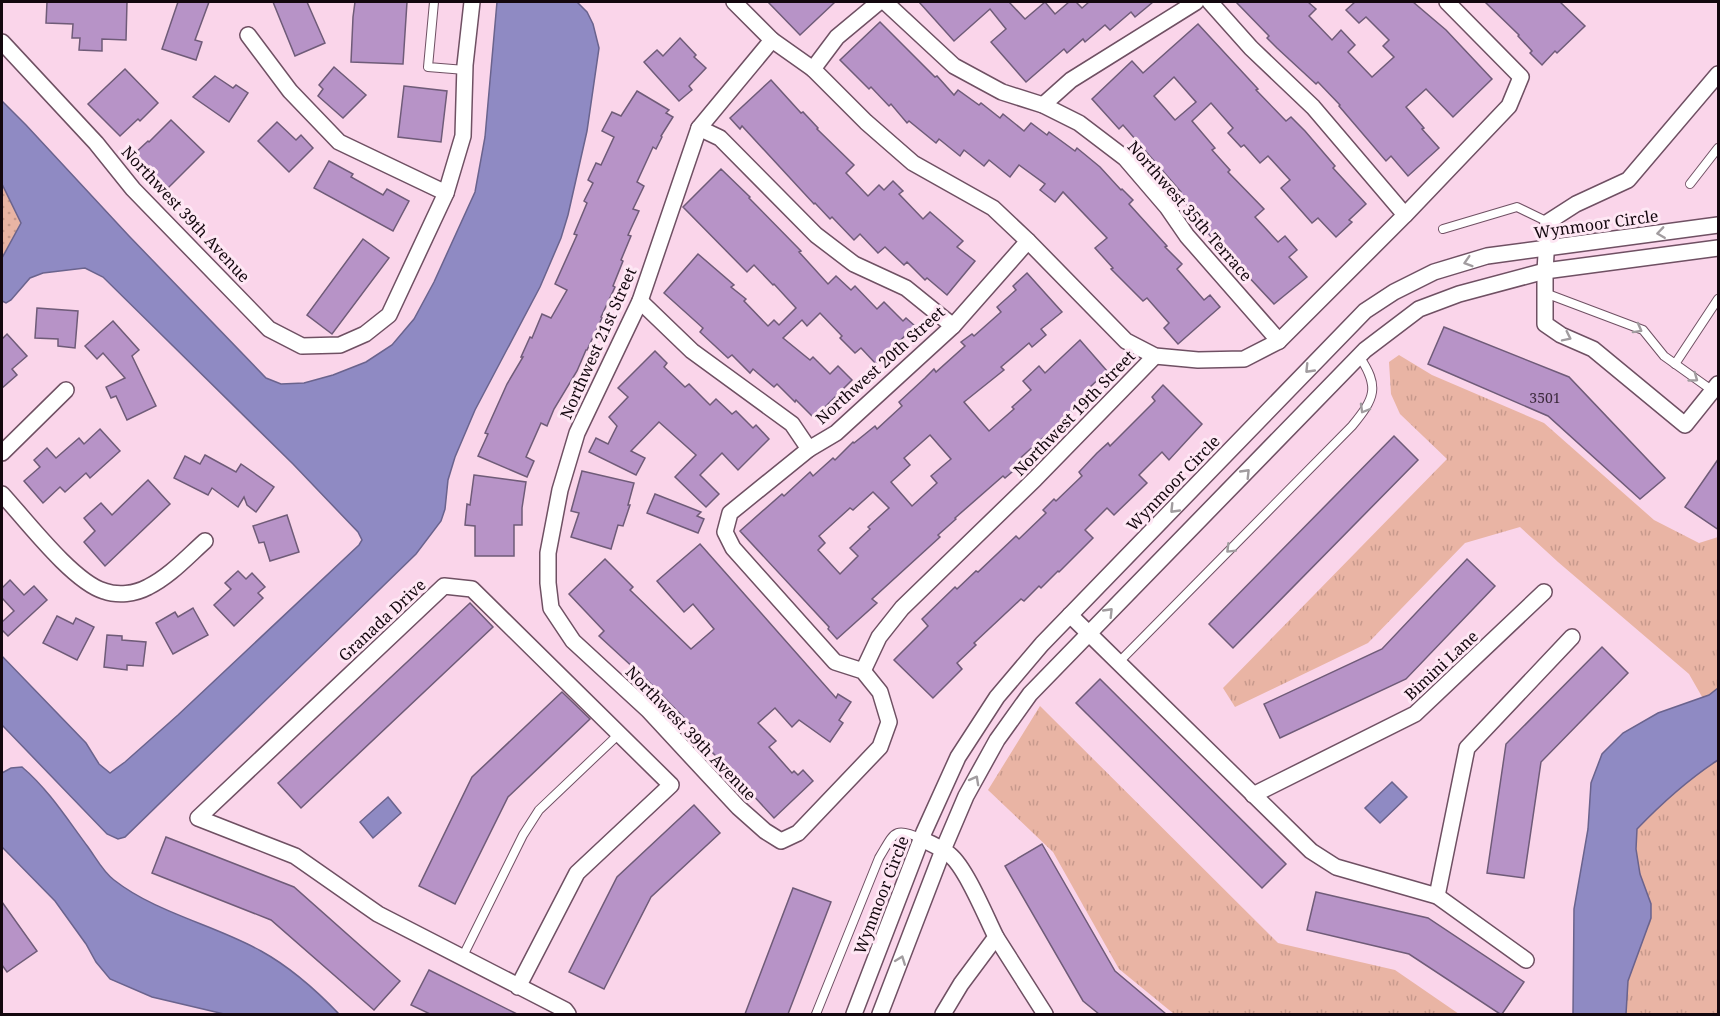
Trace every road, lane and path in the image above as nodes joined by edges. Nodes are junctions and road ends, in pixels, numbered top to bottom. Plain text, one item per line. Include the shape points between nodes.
1 (434, 2) edge
2 (472, 2) edge
3 (734, 2) edge
4 (879, 2) edge
5 (885, 2) edge
6 (1196, 2) edge
7 (1210, 2) edge
8 (1447, 2) edge
9 (248, 35) dead end
10 (772, 40) junction
11 (2, 42) edge
12 (813, 69) junction
13 (465, 70) junction
14 (1719, 74) edge
15 (1043, 105) junction
16 (699, 128) junction
17 (1719, 148) edge
18 (1690, 184) dead end
19 (446, 193) junction
20 (1406, 215) junction
21 (1548, 222) junction
22 (1719, 225) edge
23 (1443, 229) dead end
24 (1028, 241) junction
25 (1719, 248) edge
26 (1547, 249) junction
27 (1545, 271) junction
28 (1545, 292) junction
29 (1719, 299) edge
30 (640, 302) junction
31 (953, 326) junction
32 (1279, 341) junction
33 (1155, 356) junction
34 (1359, 356) junction
35 (1675, 364) junction
36 (1716, 387) edge
37 (66, 390) dead end
38 (809, 449) junction
39 (2, 453) edge
40 (2, 494) edge
41 (205, 541) dead end
42 (548, 583) joint
43 (1544, 592) dead end
44 (1070, 615) junction
45 (1088, 634) junction
46 (1572, 637) dead end
47 (1118, 663) junction
48 (863, 671) junction
49 (620, 734) junction
50 (1253, 795) junction
51 (922, 839) junction
52 (943, 849) junction
53 (1437, 896) junction
54 (996, 937) junction
55 (462, 958) junction
56 (1526, 960) dead end
57 (518, 987) junction
58 (568, 1014) edge
59 (816, 1014) edge
60 (854, 1014) edge
61 (880, 1014) edge
62 (943, 1014) edge
63 (1044, 1014) edge

1 - 13 lane via 428,67
2 - 13 street
3 - 10 street
4 - 12 street via 837,37
5 - 15 street, Northwest 35th Terrace via 954,66 1002,92
6 - 15 street via 1071,80
7 - 20 street via 1313,107
8 - 20 street, Northwest 19th Street via 1521,76 1509,106
9 - 19 street via 290,91 339,142
10 - 12 street
10 - 16 street, Northwest 21st Street
11 - 19 street, Northwest 39th Avenue via 133,189 269,329 302,346 340,345 365,334 389,315
12 - 24 street via 913,163 993,208
13 - 19 street via 463,136
14 - 21 street via 1628,180
15 - 32 street, Northwest 35th Terrace via 1079,123 1125,158
16 - 30 street, Northwest 21st Street
16 - 31 street via 720,138 816,235 844,257 906,288
17 - 18 lane
20 - 32 street, Northwest 19th Street
21 - 23 lane via 1517,207
21 - 26 street
22 -> 26 street, Wynmoor Circle
24 - 31 street, Northwest 20th Street
24 - 33 street via 1126,340
25 - 27 street
26 - 27 street
26 -> 44 street, Wynmoor Circle via 1487,256 1434,272 1365,311
27 - 28 street
27 - 34 street via 1419,309
28 -> 35 lane via 1643,330
28 -> 36 street via 1545,324 1593,349 1685,425
29 - 35 lane
30 - 38 street via 692,351 792,424
30 - 42 street, Northwest 21st Street via 577,433 560,490 548,553
31 - 38 street, Northwest 20th Street via 836,433
32 - 33 street, Northwest 19th Street via 1244,359
33 - 48 street, Northwest 19th Street via 902,608 879,637
45 -> 34 street
34 -> 47 lane via 1372,378 1373,390 1366,409
35 -> 36 lane
37 - 39 street
38 - 48 street, Northwest 20th Street via 730,513 725,532 734,548 836,662
40 - 41 street via 68,566 104,591 125,594 147,588 167,576
42 - 48 street, Northwest 39th Avenue via 551,608 573,641 648,710 738,807 781,841 798,833 880,747 889,722 880,692
43 - 50 street, Bimini Lane via 1415,714
44 - 45 street
44 - 51 street, Wynmoor Circle via 997,697 958,757
45 - 47 street
52 -> 45 street via 997,740 1030,694
46 - 53 street via 1467,748
47 - 50 street
49 - 55 lane via 539,810
49 - 55 street, Granada Drive via 472,589 444,586 198,818 295,856 378,914
49 - 57 street, Granada Drive via 671,785 577,873
50 - 53 street via 1311,851 1336,867
51 - 52 street
51 - 59 lane via 905,831 891,838 879,858
51 - 60 street, Wynmoor Circle
52 - 54 street via 966,877
61 -> 52 street
53 - 56 street
54 - 62 street
54 - 63 street
55 - 57 street, Granada Drive
57 - 58 street, Granada Drive

